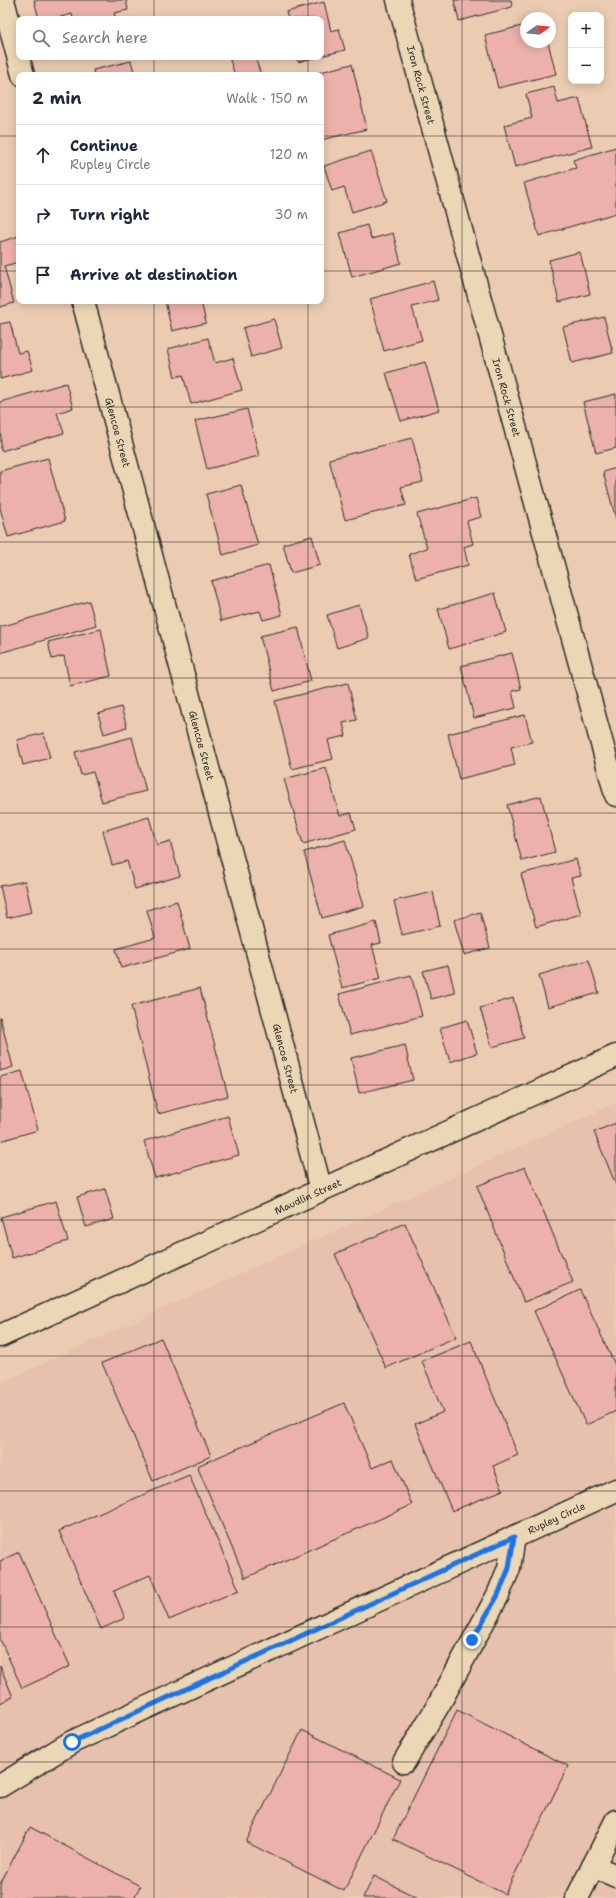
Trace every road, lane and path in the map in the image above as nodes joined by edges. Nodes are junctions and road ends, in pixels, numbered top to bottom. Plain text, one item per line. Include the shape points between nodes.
1 (3, 0) edge
2 (398, 0) edge
3 (16, 49) edge
4 (19, 60) edge
5 (22, 72) edge
6 (84, 304) edge
7 (616, 795) edge
8 (616, 1056) edge
9 (321, 1190) junction
10 (0, 1336) edge
11 (616, 1490) edge
12 (514, 1537) junction
13 (404, 1762) dead end
14 (0, 1786) edge
15 (616, 1821) edge
16 (593, 1866) junction
17 (616, 1876) edge
18 (577, 1898) edge

1 - 3 street
2 - 7 street, Iron Rock Street
4 - 5 street
6 - 9 street, Glencoe Street
8 - 9 street, Maudlin Street
9 - 10 street, Maudlin Street
11 - 12 street, Rupley Circle
12 - 13 street via 509,1568 498,1595 439,1704
12 - 14 street, Rupley Circle via 72,1742
15 - 16 street
16 - 17 street
16 - 18 street

